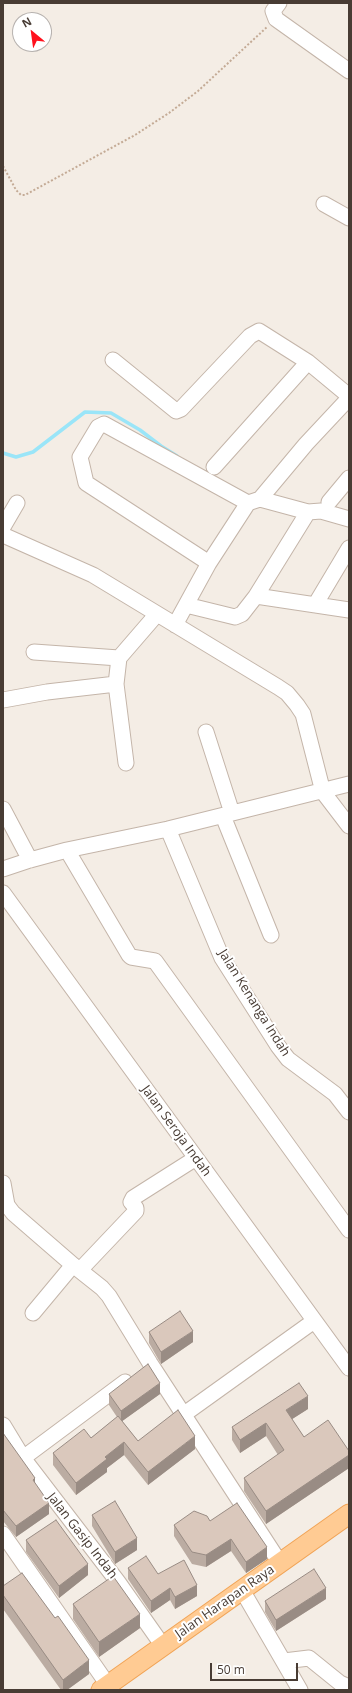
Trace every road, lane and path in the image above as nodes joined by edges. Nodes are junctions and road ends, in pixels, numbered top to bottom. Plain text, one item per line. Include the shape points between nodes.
1 (275, 8) edge
2 (349, 71) edge
3 (3, 166) edge
4 (324, 204) dead end
5 (349, 218) edge
6 (113, 360) dead end
7 (308, 362) junction
8 (349, 397) edge
9 (214, 467) dead end
10 (349, 478) edge
11 (254, 501) junction
12 (329, 502) dead end
13 (17, 503) dead end
14 (308, 512) junction
15 (349, 518) edge
16 (3, 527) edge
17 (3, 535) edge
18 (349, 548) edge
19 (209, 562) junction
20 (256, 596) junction
21 (186, 605) junction
22 (315, 605) junction
23 (349, 610) edge
24 (157, 614) junction
25 (175, 625) junction
26 (34, 652) dead end
27 (119, 658) junction
28 (116, 684) junction
29 (3, 700) edge
30 (206, 732) dead end
31 (126, 763) dead end
32 (349, 784) edge
33 (323, 792) junction
34 (3, 809) edge
35 (228, 814) junction
36 (349, 826) edge
37 (168, 829) junction
38 (67, 850) junction
39 (30, 860) junction
40 (3, 869) edge
41 (3, 893) edge
42 (271, 935) dead end
43 (349, 1112) edge
44 (196, 1158) junction
45 (3, 1183) edge
46 (349, 1230) edge
47 (76, 1268) junction
48 (33, 1313) dead end
49 (314, 1321) junction
50 (150, 1363) junction
51 (349, 1368) edge
52 (183, 1415) junction
53 (3, 1425) edge
54 (23, 1458) junction
55 (349, 1514) edge
56 (3, 1534) edge
57 (280, 1563) junction
58 (242, 1590) junction
59 (163, 1646) junction
60 (284, 1661) junction
61 (104, 1687) edge
62 (349, 1687) edge
63 (300, 1690) edge

1 - 2 street
1 - 3 path via 198,91 135,135 25,195 16,190
4 - 5 street
6 - 7 street via 176,411 256,332
7 - 8 street
7 - 9 street
8 - 11 street
10 - 12 street
11 - 14 street
11 - 19 street
11 - 19 street via 104,424 98,427 80,457 86,483
13 - 16 street
14 - 15 street via 321,511
14 - 20 street
17 - 24 street via 87,571
18 - 22 street
19 - 21 street
20 - 21 street via 242,614 235,617
20 - 22 street
21 - 25 street
22 - 23 street
24 - 25 street
24 - 27 street
25 - 33 street via 278,687 297,705 306,723
26 - 27 street
27 - 28 street
28 - 29 street
28 - 31 street
30 - 35 street
32 - 33 street
33 - 35 street
33 - 36 street
34 - 39 street
35 - 37 street
35 - 42 street
37 - 38 street
37 - 43 street, Jalan Kenanga Indah via 222,958 278,1046 288,1059 335,1094
38 - 39 street
38 - 46 street via 129,955 155,961
39 - 40 street
41 - 44 street, Jalan Seroja Indah
44 - 47 street via 133,1198 131,1202 136,1211
44 - 49 street, Jalan Seroja Indah
45 - 47 street via 9,1209
47 - 48 street
47 - 50 street via 109,1296
49 - 51 street, Jalan Seroja Indah
49 - 52 street
50 - 52 street
50 - 54 street
52 - 57 street
53 - 54 street, Jalan Gasip Indah
54 - 59 street, Jalan Gasip Indah via 118,1582
55 - 57 main road, Jalan Harapan Raya
56 - 61 street
57 - 58 main road, Jalan Harapan Raya
58 - 59 main road, Jalan Harapan Raya
58 - 60 street
59 - 61 main road, Jalan Harapan Raya
60 - 62 street via 309,1658 340,1683
60 - 63 street

